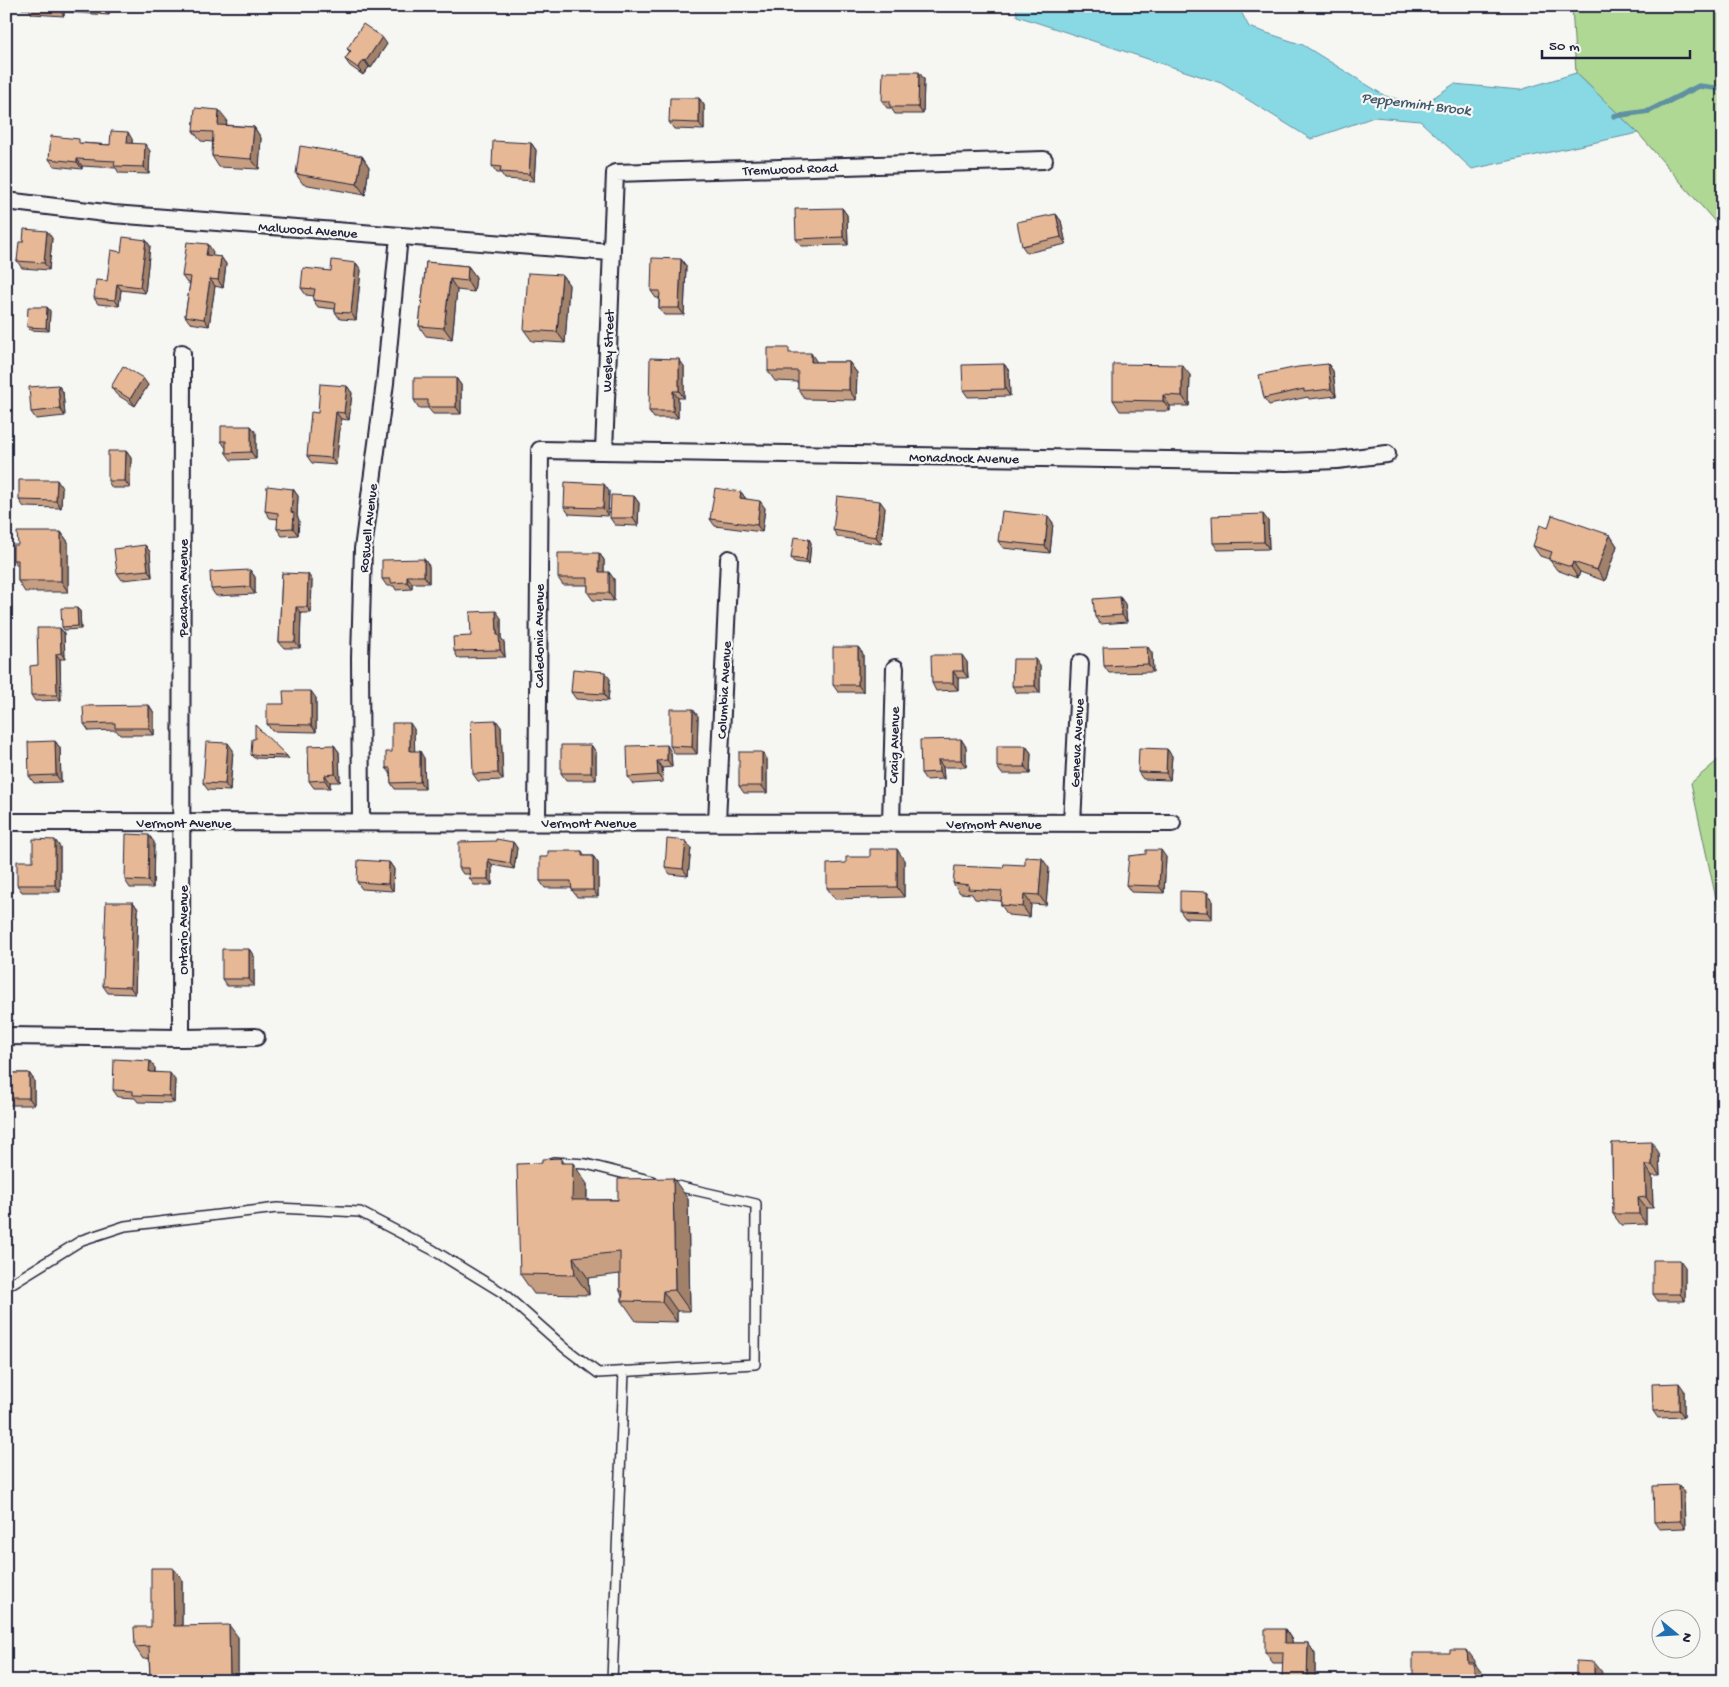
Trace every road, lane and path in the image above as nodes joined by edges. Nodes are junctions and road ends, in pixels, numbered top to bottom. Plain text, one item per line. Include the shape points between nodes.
1 (1044, 160) dead end
2 (6, 201) edge
3 (398, 236) junction
4 (610, 252) junction
5 (182, 353) dead end
6 (540, 450) joint
7 (604, 451) junction
8 (1387, 454) dead end
9 (729, 559) dead end
10 (1080, 663) dead end
11 (895, 668) dead end
12 (6, 822) edge
13 (182, 822) junction
14 (361, 822) junction
15 (537, 822) junction
16 (716, 822) junction
17 (892, 823) junction
18 (1072, 823) junction
19 (1172, 823) dead end
20 (6, 1036) edge
21 (256, 1037) dead end
22 (181, 1038) junction
23 (540, 1166) edge
24 (6, 1287) edge
25 (624, 1371) junction
26 (612, 1681) edge

1 - 4 street, Tremwood Road via 615,173
2 - 3 street, Malwood Avenue via 113,214
3 - 4 street, Malwood Avenue
3 - 14 street, Roswell Avenue via 385,383 363,549
4 - 7 street, Wesley Street
5 - 13 street, Peacham Avenue
6 - 7 street, Monadnock Avenue
6 - 15 street, Caledonia Avenue
7 - 8 street, Monadnock Avenue via 1287,462
9 - 16 street, Columbia Avenue
10 - 18 street, Geneva Avenue
11 - 17 street, Craig Avenue
12 - 13 street, Vermont Avenue
13 - 14 street, Vermont Avenue
13 - 22 street, Ontario Avenue
14 - 15 street, Vermont Avenue
15 - 16 street, Vermont Avenue
16 - 17 street, Vermont Avenue
17 - 18 street, Vermont Avenue
18 - 19 street, Vermont Avenue
20 - 22 street
21 - 22 street
23 - 25 lane via 557,1162 586,1164 756,1204 755,1364
24 - 25 lane via 82,1240 125,1226 277,1208 360,1212 434,1250 503,1293 598,1373
25 - 26 lane

